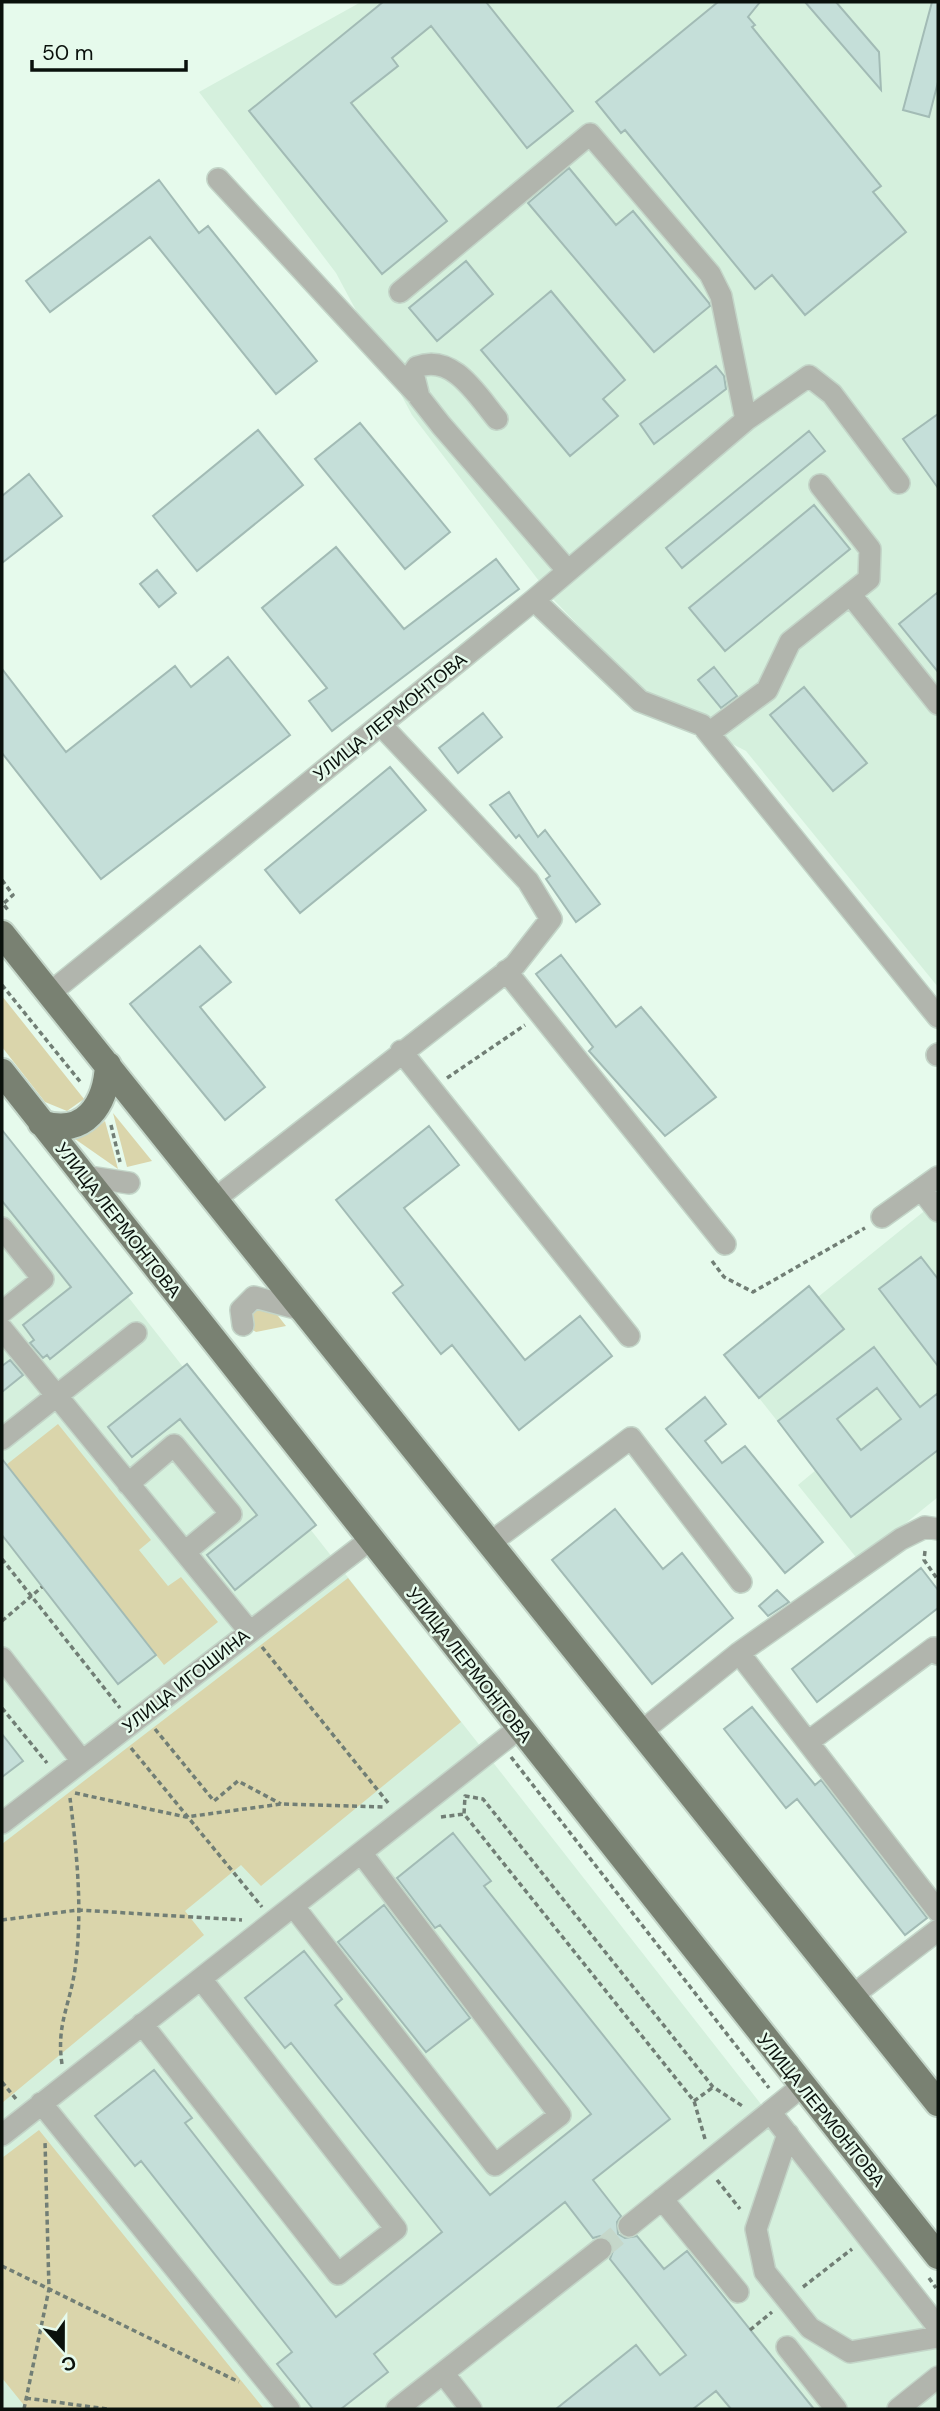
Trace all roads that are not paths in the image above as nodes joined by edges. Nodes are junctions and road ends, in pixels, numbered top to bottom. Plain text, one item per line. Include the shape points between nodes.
1 (218, 179) dead end
2 (400, 292) dead end
3 (419, 397) junction
4 (496, 419) dead end
5 (746, 420) junction
6 (900, 483) dead end
7 (820, 485) dead end
8 (568, 571) junction
9 (849, 594) junction
10 (534, 600) junction
11 (938, 704) edge
12 (381, 725) junction
13 (709, 733) junction
14 (2, 934) edge
15 (506, 971) junction
16 (50, 993) junction
17 (938, 1017) edge
18 (401, 1051) junction
19 (108, 1065) junction
20 (2, 1072) edge
21 (41, 1123) junction
22 (83, 1176) junction
23 (930, 1183) edge
24 (129, 1184) road end
25 (215, 1199) junction
26 (938, 1212) edge
27 (882, 1217) road end
28 (2, 1228) edge
29 (716, 1250) road end
30 (303, 1310) junction
31 (2, 1312) edge
32 (243, 1325) dead end
33 (2, 1329) edge
34 (136, 1333) dead end
35 (629, 1336) dead end
36 (57, 1396) junction
37 (2, 1439) edge
38 (128, 1484) junction
39 (938, 1529) edge
40 (371, 1539) junction
41 (490, 1543) junction
42 (185, 1552) junction
43 (741, 1582) dead end
44 (254, 1637) junction
45 (739, 1653) junction
46 (938, 1654) edge
47 (2, 1658) edge
48 (519, 1729) junction
49 (640, 1732) junction
50 (808, 1742) junction
51 (82, 1761) junction
52 (2, 1823) edge
53 (362, 1854) junction
54 (294, 1908) junction
55 (938, 1911) edge
56 (938, 1930) edge
57 (201, 1979) junction
58 (852, 1996) junction
59 (142, 2024) junction
60 (801, 2087) junction
61 (47, 2099) junction
62 (938, 2104) edge
63 (770, 2112) junction
64 (2, 2134) edge
65 (788, 2134) junction
66 (662, 2199) junction
67 (628, 2226) tunnel mouth
68 (601, 2249) tunnel mouth
69 (938, 2251) edge
70 (738, 2292) dead end
71 (938, 2327) edge
72 (938, 2337) edge
73 (787, 2347) dead end
74 (443, 2373) junction
75 (938, 2377) edge
76 (913, 2405) edge
77 (289, 2409) edge
78 (397, 2409) edge
79 (471, 2409) edge
80 (835, 2409) edge

1 - 3 street
2 - 5 street via 590,134 710,274 721,296
3 - 4 street via 413,373 417,367 444,366 454,370
3 - 8 street
5 - 6 street, УЛИЦА ЛЕРМОНТОВА via 809,376 832,394
5 - 8 street, УЛИЦА ЛЕРМОНТОВА
7 - 9 street via 870,549 869,579
8 - 10 street, УЛИЦА ЛЕРМОНТОВА
9 - 11 street
9 - 13 street via 790,642 767,690
10 - 12 street, УЛИЦА ЛЕРМОНТОВА
10 - 13 street via 640,701 702,725
12 - 15 street via 528,881 547,908 551,919
12 - 16 street, УЛИЦА ЛЕРМОНТОВА
13 - 17 street
14 - 16 main road
15 - 18 street
15 - 29 street
16 - 19 main road
18 - 25 street
18 - 35 street
19 - 21 main road via 107,1088 92,1113 77,1124 54,1127
19 - 25 main road
20 - 21 main road, УЛИЦА ЛЕРМОНТОВА
21 - 22 main road, УЛИЦА ЛЕРМОНТОВА
22 - 24 street
22 - 40 main road, УЛИЦА ЛЕРМОНТОВА
23 - 26 street
23 - 27 street
25 - 30 main road
28 - 31 street via 43,1279
30 - 32 street via 254,1297 241,1310
30 - 41 main road
33 - 36 street
34 - 36 street
36 - 37 street
36 - 38 street
38 - 42 street
38 - 42 street via 174,1445 217,1496 232,1514
39 - 45 street via 925,1527 901,1539
40 - 44 street, УЛИЦА ИГОШИНА
40 - 48 main road, УЛИЦА ЛЕРМОНТОВА
41 - 43 street via 631,1438
41 - 49 main road
42 - 44 street
44 - 51 street, УЛИЦА ИГОШИНА
45 - 49 street
45 - 50 street
46 - 50 street via 934,1648
47 - 51 street
48 - 53 street
48 - 60 main road, УЛИЦА ЛЕРМОНТОВА
49 - 58 main road
50 - 55 street
51 - 52 street, УЛИЦА ИГОШИНА
53 - 54 street
53 - 54 street via 560,2115 495,2165
54 - 57 street
56 - 58 street
57 - 59 street
57 - 59 street via 396,2229 338,2274
58 - 62 main road
59 - 61 street
60 - 63 street
60 - 69 main road, УЛИЦА ЛЕРМОНТОВА
61 - 64 street
61 - 77 street via 56,2122
63 - 65 street
63 - 66 street
65 - 71 street
65 - 72 street via 756,2229 765,2272 810,2328 850,2352
66 - 67 street
66 - 70 street
68 - 74 street
73 - 80 street
74 - 78 street
74 - 79 street
75 - 76 street

